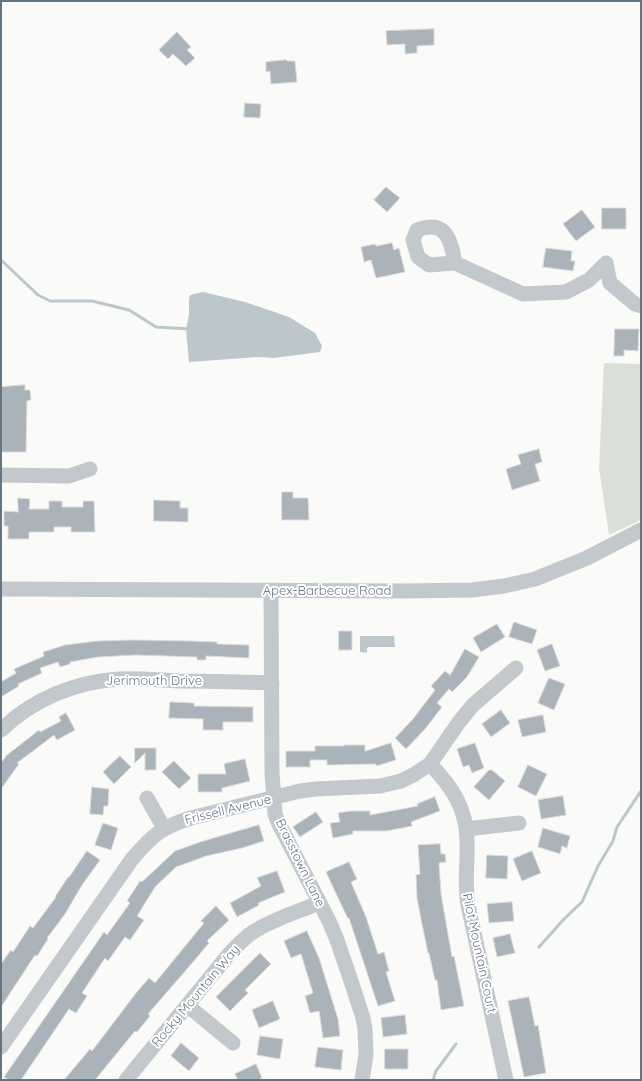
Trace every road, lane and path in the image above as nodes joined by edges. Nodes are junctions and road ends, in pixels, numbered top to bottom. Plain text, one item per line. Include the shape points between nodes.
1 (456, 263) dead end
2 (641, 306) edge
3 (90, 469) dead end
4 (1, 475) edge
5 (641, 530) edge
6 (1, 589) edge
7 (271, 591) junction
8 (516, 668) dead end
9 (272, 683) junction
10 (1, 730) edge
11 (430, 764) junction
12 (147, 798) dead end
13 (274, 798) junction
14 (519, 823) dead end
15 (164, 828) junction
16 (466, 829) junction
17 (319, 903) junction
18 (188, 1006) junction
19 (233, 1043) dead end
20 (1, 1047) edge
21 (126, 1080) edge
22 (362, 1080) edge
23 (506, 1080) edge

1 - 2 street via 524,294 566,292 589,280 606,263 610,283
3 - 4 street via 69,476
5 - 7 street, Apex-Barbecue Road via 535,579 504,586 472,590
6 - 7 street, Apex-Barbecue Road
7 - 9 street, Brasstown Lane
8 - 11 street, Frissell Avenue via 473,705
9 - 10 street, Jerimouth Drive via 121,679 94,682 46,698
9 - 13 street, Brasstown Lane
11 - 13 street, Frissell Avenue via 401,781 390,784 316,789
11 - 16 street, Pilot Mountain Court via 449,785 461,808
12 - 15 street
13 - 15 street, Frissell Avenue via 191,818
13 - 17 street, Brasstown Lane via 278,822
14 - 16 street
15 - 20 street, Frissell Avenue via 132,859
16 - 23 street, Pilot Mountain Court via 468,905
17 - 18 street, Rocky Mountain Way via 253,932 230,954
17 - 22 street, Brasstown Lane via 337,940 363,1018 366,1055
18 - 19 street
18 - 21 street, Rocky Mountain Way

